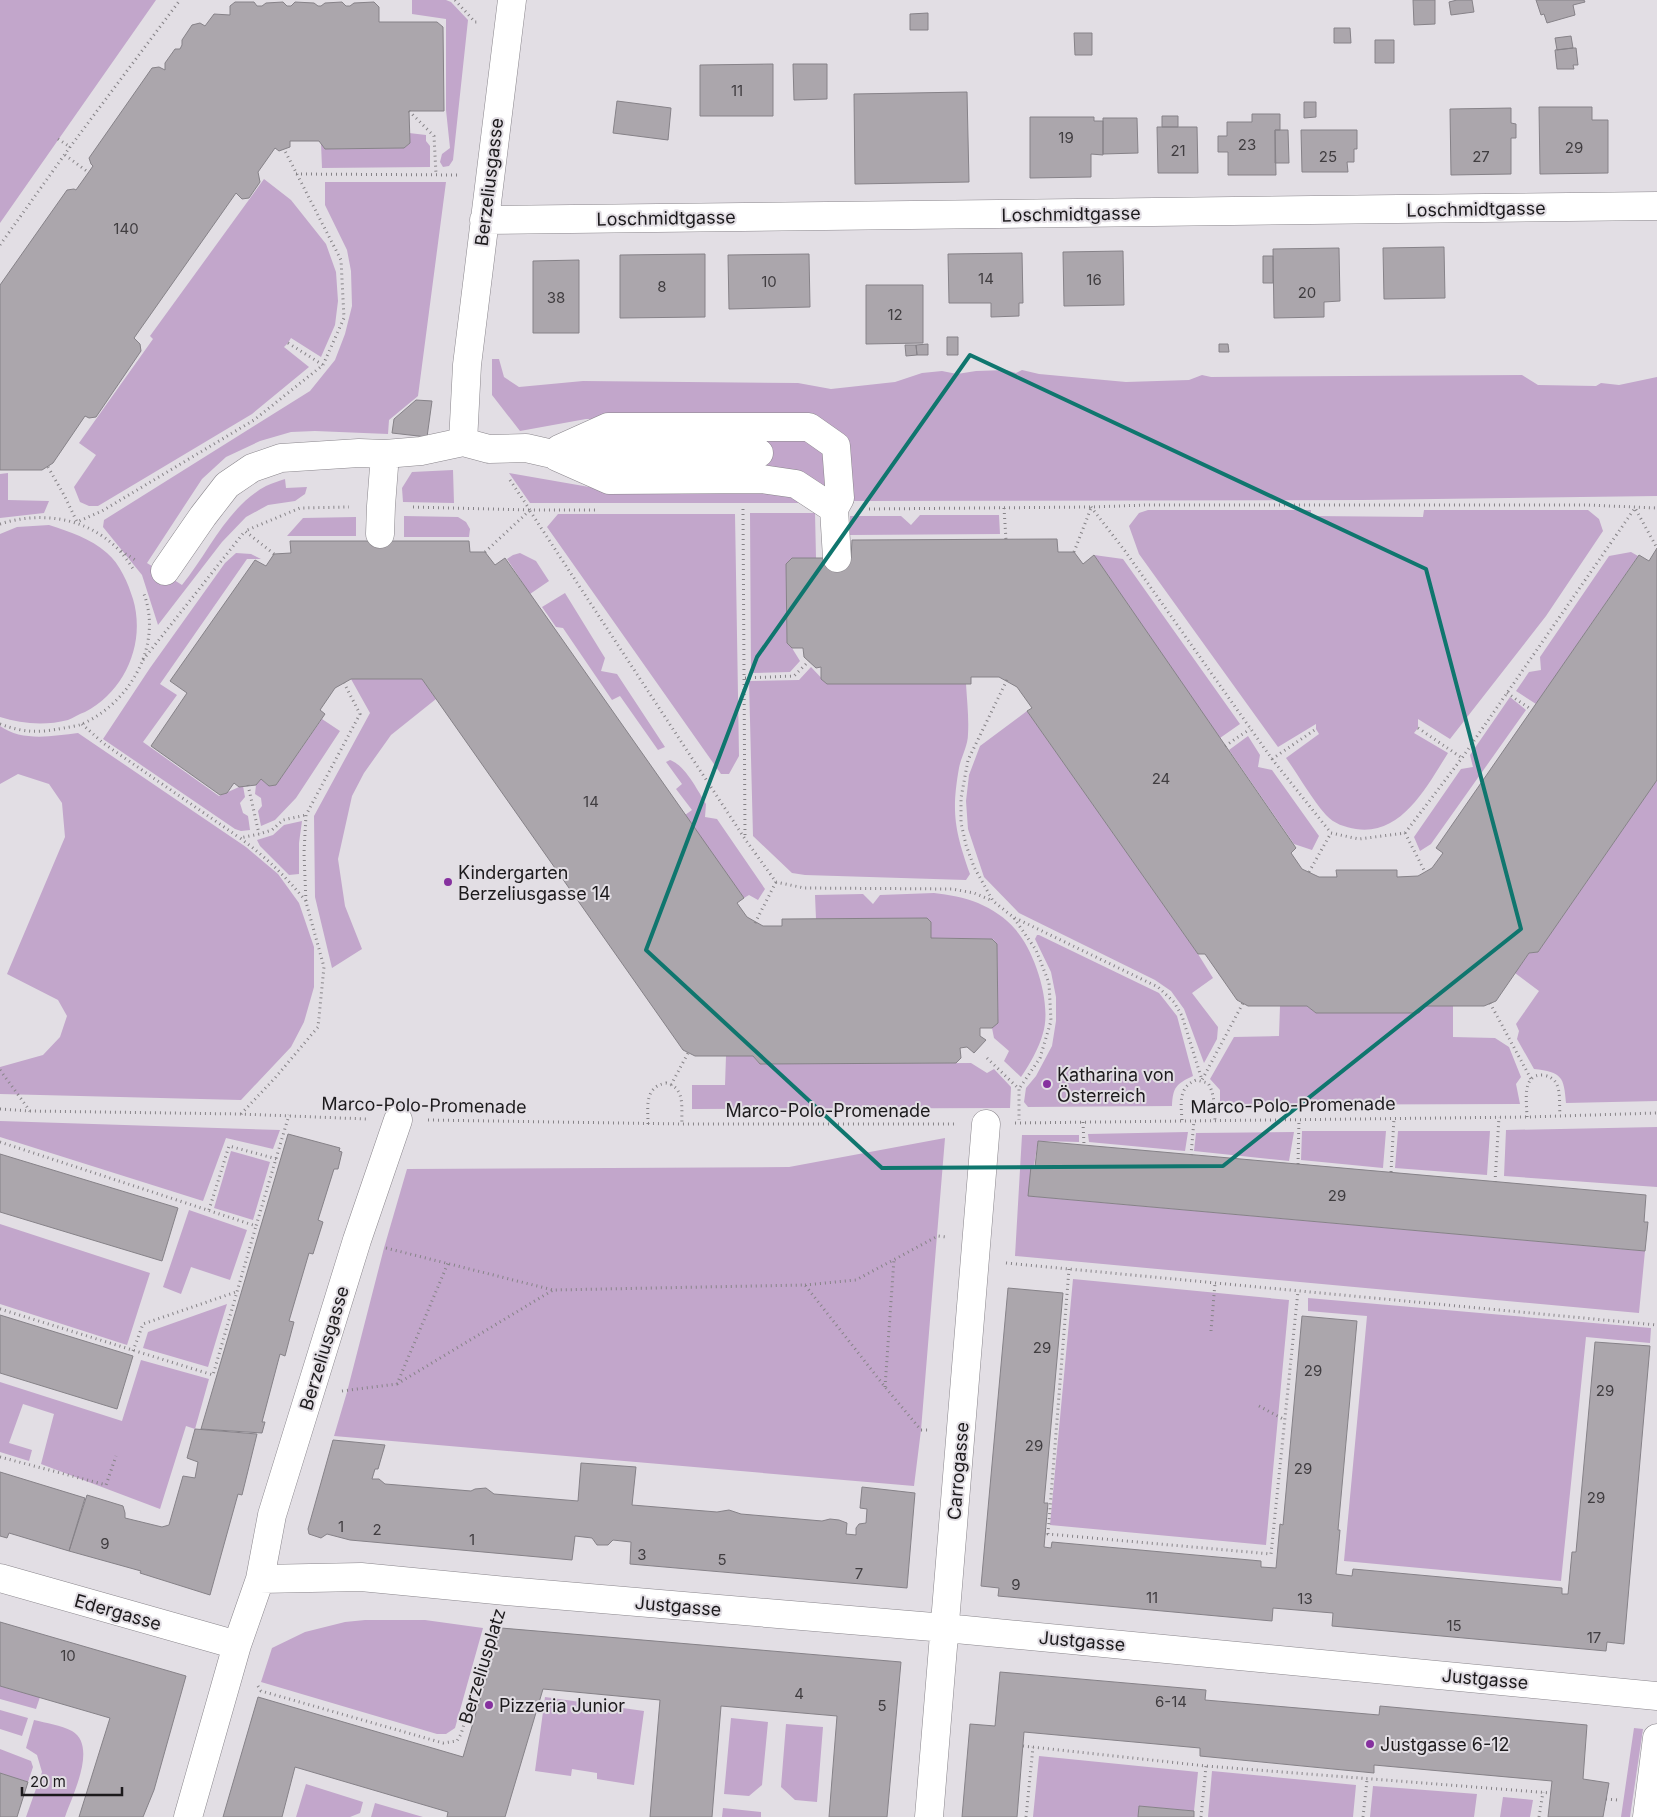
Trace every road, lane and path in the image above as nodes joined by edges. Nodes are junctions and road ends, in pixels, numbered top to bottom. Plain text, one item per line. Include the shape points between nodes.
1 (180, 0) edge
2 (512, 0) edge
3 (409, 111) dead end
4 (58, 139) dead end
5 (70, 147) junction
6 (284, 149) dead end
7 (64, 156) junction
8 (88, 172) dead end
9 (296, 174) junction
10 (436, 174) junction
11 (489, 175) junction
12 (1657, 206) edge
13 (484, 220) junction
14 (0, 245) edge
15 (288, 343) dead end
16 (323, 365) junction
17 (463, 442) junction
18 (489, 448) junction
19 (548, 453) junction
20 (759, 453) dead end
21 (385, 454) junction
22 (48, 466) dead end
23 (1091, 507) junction
24 (734, 508) dead end
25 (743, 508) junction
26 (752, 508) dead end
27 (1004, 508) junction
28 (1635, 508) junction
29 (1657, 508) edge
30 (834, 509) junction
31 (530, 510) junction
32 (598, 510) dead end
33 (77, 522) junction
34 (0, 524) edge
35 (245, 531) dead end
36 (380, 534) dead end
37 (1657, 537) edge
38 (1651, 538) junction
39 (1006, 540) dead end
40 (1657, 548) edge
41 (485, 552) dead end
42 (1074, 552) dead end
43 (837, 558) dead end
44 (165, 571) dead end
45 (137, 575) dead end
46 (144, 593) dead end
47 (142, 661) junction
48 (809, 661) dead end
49 (745, 678) junction
50 (1006, 680) dead end
51 (344, 683) dead end
52 (1507, 693) junction
53 (1532, 710) dead end
54 (0, 724) edge
55 (82, 724) junction
56 (1418, 728) dead end
57 (1250, 729) junction
58 (1316, 729) dead end
59 (1225, 746) dead end
60 (1272, 758) junction
61 (1462, 758) junction
62 (248, 785) dead end
63 (306, 815) junction
64 (1331, 833) junction
65 (1405, 833) junction
66 (259, 834) junction
67 (240, 838) junction
68 (745, 839) junction
69 (1309, 872) dead end
70 (1425, 872) dead end
71 (776, 882) junction
72 (993, 901) junction
73 (306, 902) junction
74 (1013, 917) junction
75 (755, 923) dead end
76 (1243, 1003) dead end
77 (1490, 1003) dead end
78 (688, 1053) dead end
79 (987, 1058) dead end
80 (0, 1070) edge
81 (1531, 1079) junction
82 (1202, 1080) junction
83 (671, 1084) junction
84 (1019, 1089) junction
85 (0, 1109) edge
86 (30, 1112) junction
87 (1657, 1113) edge
88 (240, 1114) junction
89 (289, 1115) junction
90 (1560, 1115) junction
91 (1499, 1117) junction
92 (1527, 1117) junction
93 (1394, 1118) junction
94 (1299, 1119) junction
95 (398, 1120) junction
96 (1182, 1120) junction
97 (1194, 1120) junction
98 (1214, 1120) junction
99 (1083, 1122) junction
100 (1019, 1123) junction
101 (648, 1124) junction
102 (682, 1124) junction
103 (986, 1124) junction
104 (0, 1142) edge
105 (1084, 1145) dead end
106 (1191, 1155) dead end
107 (277, 1159) junction
108 (1298, 1164) dead end
109 (1390, 1172) dead end
110 (1495, 1182) dead end
111 (209, 1210) junction
112 (256, 1226) junction
113 (357, 1240) junction
114 (975, 1249) junction
115 (894, 1258) junction
116 (448, 1263) junction
117 (1069, 1269) junction
118 (1215, 1283) junction
119 (805, 1285) junction
120 (553, 1290) junction
121 (1298, 1291) junction
122 (237, 1292) junction
123 (0, 1309) edge
124 (1657, 1325) edge
125 (1211, 1331) dead end
126 (133, 1351) junction
127 (397, 1384) junction
128 (885, 1387) junction
129 (311, 1389) junction
130 (1259, 1406) dead end
131 (1285, 1420) junction
132 (961, 1432) junction
133 (116, 1456) dead end
134 (0, 1457) edge
135 (0, 1578) edge
136 (260, 1579) junction
137 (506, 1591) junction
138 (945, 1628) junction
139 (237, 1646) junction
140 (1657, 1696) edge
141 (1657, 1738) edge
142 (1023, 1746) dead end
143 (1033, 1747) junction
144 (1206, 1766) junction
145 (1367, 1780) junction
146 (1543, 1792) junction
147 (1551, 1793) dead end
148 (188, 1817) edge
149 (929, 1817) edge
150 (1026, 1817) edge
151 (1201, 1817) edge
152 (1363, 1817) edge
153 (1539, 1817) edge
154 (1647, 1817) edge

1 - 5 path
2 - 11 street, Berzeliusgasse
3 - 10 path via 434,136
4 - 5 path
5 - 7 path
6 - 9 path
7 - 8 path
7 - 14 path
9 - 10 path
9 - 16 path via 341,260 344,318
10 - 11 path
11 - 13 street, Berzeliusgasse
12 - 13 street, Loschmidtgasse
13 - 17 street, Berzeliusgasse via 467,365
15 - 16 path
16 - 33 path via 254,420 102,512
17 - 18 street
17 - 21 street via 421,451
18 - 19 street via 526,448
18 - 31 path
19 - 20 street
19 - 30 street via 609,480 762,479 796,484
19 - 30 street via 608,427 809,427 836,446 840,498
21 - 36 street
21 - 44 street via 281,458 252,468 227,485
22 - 33 path
23 - 27 path
23 - 28 path via 1587,504
23 - 42 path
23 - 57 path
24 - 25 path
25 - 26 path
25 - 49 path
27 - 30 path
27 - 39 path
28 - 29 path
28 - 38 path
28 - 52 path
30 - 43 street
31 - 32 path
31 - 41 path
31 - 68 path
33 - 34 path via 47,516 20,518
33 - 45 path via 98,532 118,549
35 - 47 path
37 - 38 path
38 - 40 path
46 - 47 path via 149,628
47 - 55 path via 135,677 115,703
48 - 49 path via 794,676
49 - 68 path
50 - 72 path via 968,760 960,798 966,845
51 - 63 path via 360,714
52 - 53 path
52 - 61 path
54 - 55 path via 41,732
55 - 67 path via 103,743
56 - 61 path
57 - 59 path
57 - 60 path
58 - 60 path
60 - 64 path
61 - 65 path
62 - 66 path
63 - 66 path via 283,820 272,830
63 - 73 path
64 - 65 path via 1359,839
64 - 69 path
65 - 70 path
66 - 67 path
67 - 73 path via 268,859
68 - 71 path
71 - 72 path via 804,888 952,889
71 - 75 path
72 - 74 path
73 - 88 path via 324,966 318,1027
74 - 82 path via 1158,987 1174,1002 1182,1016
74 - 84 path via 1036,950 1049,983 1050,1002 1050,1021 1040,1058
76 - 82 path
77 - 81 path
78 - 83 path
79 - 84 path
80 - 86 path
81 - 90 path via 1542,1075 1556,1082
81 - 92 path via 1526,1089
82 - 96 path via 1191,1082 1184,1089
82 - 98 path via 1208,1083 1214,1094
83 - 101 path via 660,1084 650,1091
83 - 102 path via 682,1098
84 - 100 path
85 - 86 path, Marco-Polo-Promenade
86 - 88 path, Marco-Polo-Promenade
87 - 90 path, Marco-Polo-Promenade
88 - 89 path, Marco-Polo-Promenade
89 - 95 path, Marco-Polo-Promenade
89 - 107 path
90 - 92 path, Marco-Polo-Promenade
91 - 92 path, Marco-Polo-Promenade
91 - 93 path, Marco-Polo-Promenade
91 - 110 path
93 - 94 path, Marco-Polo-Promenade
93 - 109 path
94 - 98 path, Marco-Polo-Promenade
94 - 108 path
95 - 101 path, Marco-Polo-Promenade
95 - 113 street, Berzeliusgasse
96 - 97 path, Marco-Polo-Promenade
96 - 99 path, Marco-Polo-Promenade
97 - 98 path, Marco-Polo-Promenade
97 - 106 path
99 - 100 path, Marco-Polo-Promenade
99 - 105 path
100 - 103 path, Marco-Polo-Promenade
101 - 102 path, Marco-Polo-Promenade
102 - 103 path, Marco-Polo-Promenade
103 - 114 street, Carrogasse
104 - 111 path
107 - 111 path via 229,1146
107 - 112 path
111 - 112 path
112 - 122 path
113 - 116 path
113 - 129 street, Berzeliusgasse
114 - 115 path via 938,1236
114 - 117 path
114 - 132 street, Carrogasse
115 - 119 path via 856,1280
115 - 128 path
116 - 120 path
116 - 127 path
117 - 118 path
117 - 131 path via 1048,1534 1271,1554
118 - 121 path
118 - 125 path
119 - 120 path
119 - 128 path
120 - 127 path
121 - 124 path
121 - 131 path
122 - 126 path via 143,1324
122 - 126 path via 213,1375
123 - 126 path
127 - 129 path via 347,1392
128 - 132 path via 921,1430
129 - 136 street, Berzeliusgasse via 272,1515
130 - 131 path
132 - 138 street, Carrogasse
133 - 134 path via 106,1486
135 - 139 street, Edergasse
136 - 137 street, Berzeliusplatz via 361,1577
136 - 139 street
137 - 138 street, Justgasse
137 - 139 path, Berzeliusplatz via 461,1734 457,1741 450,1743 261,1691
138 - 140 street, Justgasse
138 - 149 street, Carrogasse
139 - 148 street
141 - 154 street
142 - 143 path
143 - 144 path
143 - 150 path
144 - 145 path
144 - 151 path
145 - 146 path
145 - 152 path
146 - 147 path
146 - 153 path

